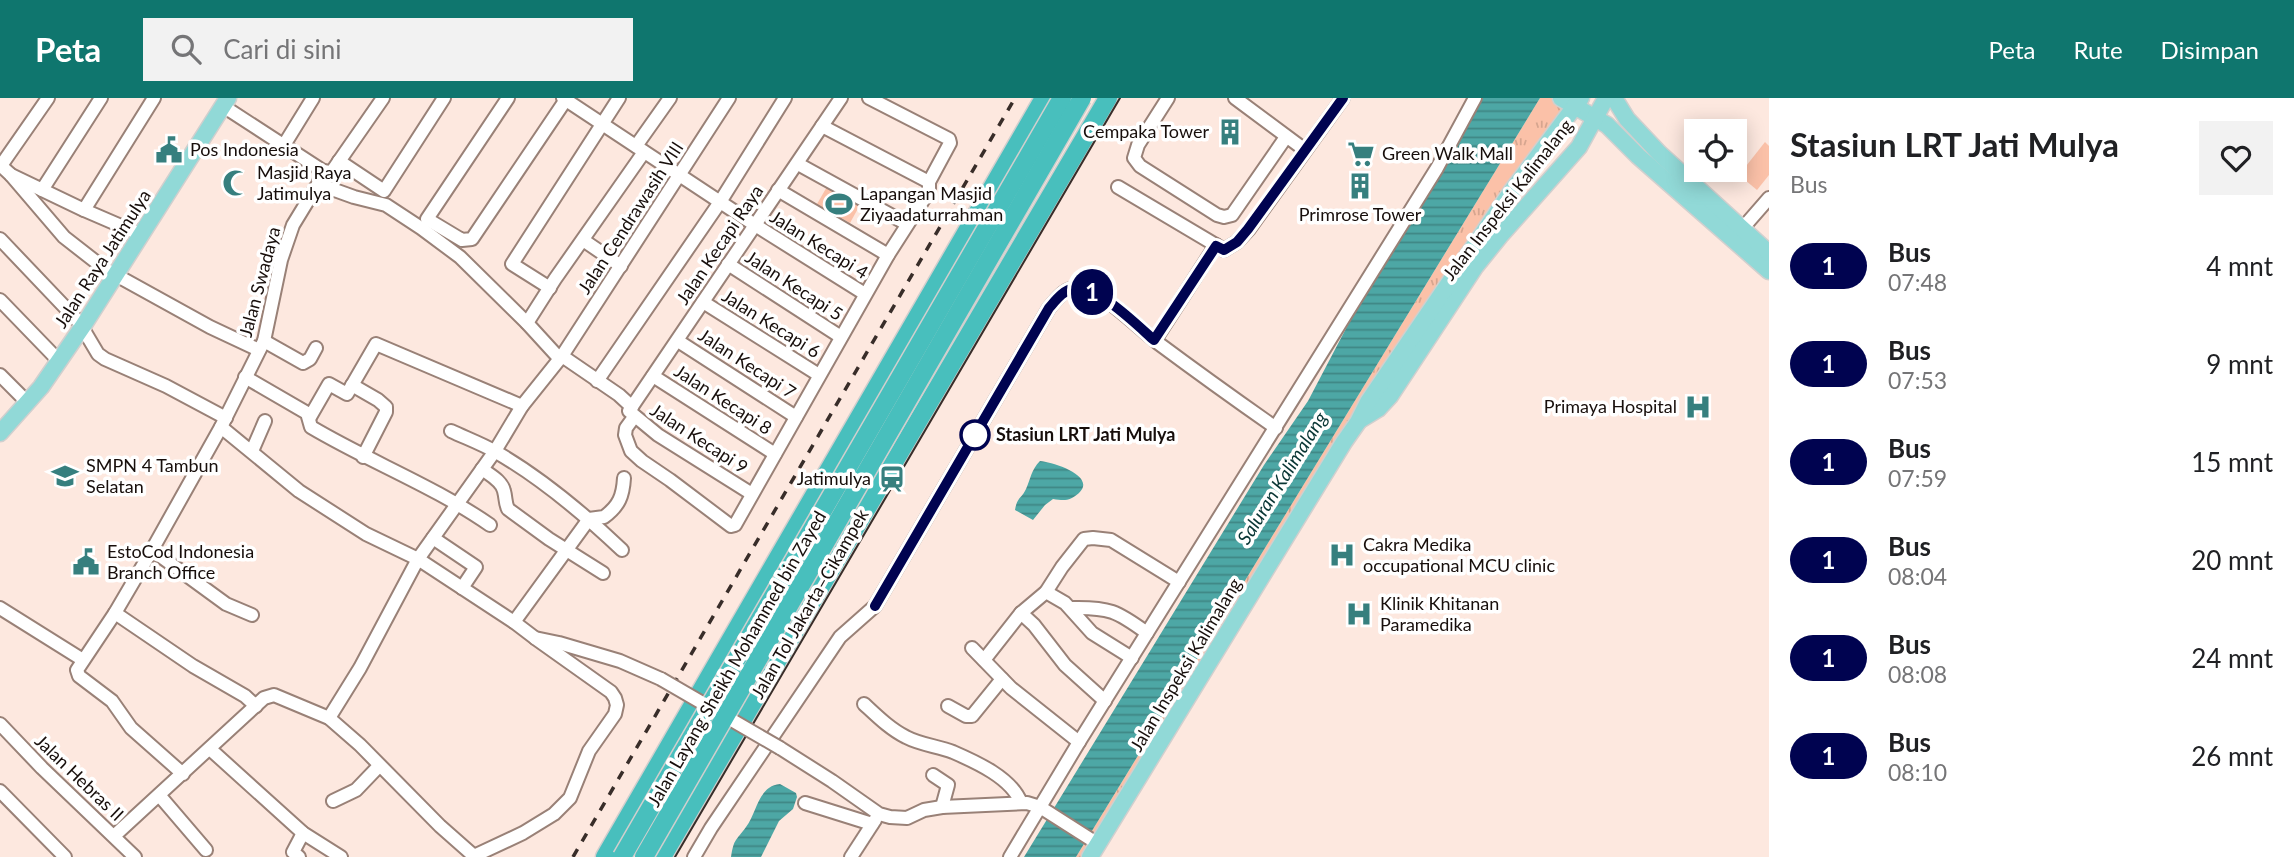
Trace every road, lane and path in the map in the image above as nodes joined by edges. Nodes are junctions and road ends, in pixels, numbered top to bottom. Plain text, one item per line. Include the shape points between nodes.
1 (48, 98) edge
2 (101, 98) edge
3 (154, 98) edge
4 (313, 98) edge
5 (383, 98) edge
6 (444, 98) edge
7 (508, 98) edge
8 (619, 98) edge
9 (670, 98) edge
10 (729, 98) edge
11 (786, 98) edge
12 (841, 98) edge
13 (869, 98) edge
14 (1044, 98) edge
15 (1062, 98) edge
16 (1082, 98) edge
17 (1108, 98) edge
18 (1168, 98) edge
19 (1234, 98) edge
20 (1343, 98) edge
21 (1475, 98) edge
22 (1606, 98) edge
23 (1615, 98) edge
24 (566, 99) edge
25 (1570, 100) edge
26 (226, 102) edge
27 (1597, 117) junction
28 (603, 124) junction
29 (822, 126) junction
30 (1286, 137) junction
31 (284, 145) junction
32 (640, 149) junction
33 (1305, 150) junction
34 (339, 161) junction
35 (798, 164) junction
36 (0, 166) edge
37 (323, 171) junction
38 (11, 175) junction
39 (680, 175) junction
40 (929, 182) junction
41 (317, 184) junction
42 (1118, 187) dead end
43 (42, 190) junction
44 (778, 190) junction
45 (1769, 198) edge
46 (720, 202) junction
47 (84, 210) junction
48 (907, 224) junction
49 (755, 225) junction
50 (1742, 229) junction
51 (1494, 230) junction
52 (142, 234) junction
53 (0, 239) edge
54 (583, 240) junction
55 (1216, 246) junction
56 (1769, 253) edge
57 (888, 255) junction
58 (729, 264) junction
59 (621, 265) junction
60 (1769, 271) edge
61 (115, 275) junction
62 (550, 288) junction
63 (865, 294) junction
64 (0, 300) edge
65 (704, 302) junction
66 (527, 323) junction
67 (83, 326) junction
68 (841, 337) junction
69 (1154, 340) junction
70 (678, 341) junction
71 (262, 346) junction
72 (316, 348) dead end
73 (561, 357) junction
74 (59, 361) junction
75 (0, 374) edge
76 (819, 375) junction
77 (653, 376) junction
78 (245, 377) junction
79 (597, 380) junction
80 (352, 386) junction
81 (28, 403) junction
82 (522, 406) junction
83 (632, 412) junction
84 (310, 417) junction
85 (796, 417) junction
86 (265, 421) dead end
87 (224, 422) junction
88 (1276, 428) junction
89 (451, 431) dead end
90 (0, 433) edge
91 (252, 451) junction
92 (495, 451) junction
93 (775, 454) junction
94 (363, 457) junction
95 (482, 469) junction
96 (624, 478) dead end
97 (752, 494) junction
98 (458, 503) junction
99 (589, 519) junction
100 (490, 525) dead end
101 (433, 538) junction
102 (152, 550) junction
103 (566, 550) junction
104 (622, 550) dead end
105 (418, 559) junction
106 (603, 573) dead end
107 (1180, 582) junction
108 (462, 588) junction
109 (1046, 592) junction
110 (0, 608) edge
111 (1071, 608) junction
112 (115, 613) junction
113 (1021, 613) junction
114 (252, 615) dead end
115 (514, 622) junction
116 (1147, 633) junction
117 (535, 638) junction
118 (972, 648) dead end
119 (1132, 658) junction
120 (83, 660) junction
121 (984, 660) junction
122 (1002, 679) junction
123 (1105, 701) junction
124 (864, 704) dead end
125 (256, 706) junction
126 (948, 706) dead end
127 (328, 718) junction
128 (2, 731) edge
129 (1079, 743) junction
130 (210, 749) junction
131 (379, 766) junction
132 (183, 774) junction
133 (933, 775) dead end
134 (0, 791) edge
135 (159, 795) junction
136 (333, 801) dead end
137 (805, 803) dead end
138 (1021, 803) junction
139 (942, 807) junction
140 (1044, 810) junction
141 (876, 819) junction
142 (303, 833) junction
143 (114, 836) junction
144 (1094, 847) edge
145 (206, 850) dead end
146 (126, 854) edge
147 (474, 856) edge
148 (65, 857) edge
149 (299, 857) edge
150 (341, 857) edge
151 (605, 857) edge
152 (622, 857) edge
153 (643, 857) edge
154 (662, 857) edge
155 (694, 857) edge
156 (851, 857) edge
157 (1010, 857) edge

1 - 36 street
2 - 43 street
3 - 47 street
4 - 31 street
5 - 34 street
6 - 34 street via 384,191
7 - 24 street via 426,219 462,240 472,239
8 - 28 street
9 - 32 street
10 - 39 street, Jalan Cendrawasih VIII
11 - 46 street
12 - 29 street, Jalan Kecapi Raya
13 - 40 street via 949,139
14 - 151 highway
15 - 152 highway, Jalan Layang Sheikh Mohammed bin Zayed, bridge
16 - 153 highway, Jalan Layang Sheikh Mohammed bin Zayed, bridge
17 - 154 highway, Jalan Tol Jakarta–Cikampek
18 - 30 street via 1134,158 1217,215 1232,215
19 - 30 street
20 - 33 street
21 - 88 street via 1437,168
22 - 27 main road, Jalan Inspeksi Kalimalang
23 - 50 main road via 1658,153
24 - 28 street, Jalan Kecapi 4
25 - 27 main road
25 - 51 main road, Jalan Inspeksi Kalimalang
26 - 31 street
26 - 52 main road, Jalan Raya Jatimulya
27 - 51 main road, Jalan Inspeksi Kalimalang via 1579,147
27 - 60 main road
28 - 32 street, Jalan Kecapi 4
28 - 62 street via 512,264
29 - 35 street, Jalan Kecapi Raya
29 - 40 street
30 - 33 street
31 - 37 street
32 - 39 street, Jalan Kecapi 4
32 - 54 street
33 - 55 street via 1237,242 1224,250
34 - 37 street via 330,172
35 - 44 street, Jalan Kecapi Raya
35 - 48 street
36 - 38 street
37 - 41 street, Jalan Swadaya
38 - 43 street
38 - 61 street via 64,237
39 - 46 street, Jalan Kecapi 4
39 - 59 street, Jalan Cendrawasih VIII
40 - 48 street via 929,191
41 - 66 street, Jalan Kecapi 9 via 386,205 421,228 460,257
41 - 71 street, Jalan Swadaya via 293,225 281,260
42 - 55 street
43 - 47 street
44 - 49 street, Jalan Kecapi Raya
44 - 57 street
45 - 50 street
46 - 49 street, Jalan Kecapi 4
46 - 79 street
47 - 52 street
48 - 57 street
49 - 58 street, Jalan Kecapi Raya
49 - 63 street, Jalan Kecapi 4
50 - 56 main road
51 - 144 main road, Jalan Inspeksi Kalimalang via 1368,402
52 - 61 main road, Jalan Raya Jatimulya
53 - 67 street
54 - 59 street
54 - 62 street
55 - 69 street
57 - 63 street
58 - 65 street, Jalan Kecapi Raya
58 - 68 street, Jalan Kecapi 5
59 - 73 street, Jalan Cendrawasih VIII
61 - 67 main road, Jalan Raya Jatimulya
61 - 71 street via 210,327
62 - 66 street
63 - 68 street
64 - 74 street
65 - 70 street, Jalan Kecapi Raya
65 - 76 street, Jalan Kecapi 6
66 - 73 street, Jalan Kecapi 9
67 - 74 main road, Jalan Raya Jatimulya
67 - 87 street via 105,359 166,386
68 - 76 street
69 - 88 street
69 - 155 street via 1091,291 1076,288 1062,293 875,606 840,637
70 - 77 street, Jalan Kecapi Raya
70 - 85 street, Jalan Kecapi 7
71 - 72 street via 303,363
71 - 78 street, Jalan Swadaya
73 - 79 street, Jalan Kecapi 9
73 - 82 street, Jalan Cendrawasih VIII
74 - 81 main road, Jalan Raya Jatimulya
75 - 81 street
76 - 85 street
77 - 83 street, Jalan Kecapi Raya
77 - 93 street, Jalan Kecapi 8
78 - 84 street
78 - 87 street, Jalan Swadaya
79 - 83 street, Jalan Kecapi 9
80 - 82 street via 376,344
80 - 84 street via 347,394 329,384
80 - 94 street via 386,407
81 - 90 main road, Jalan Raya Jatimulya
82 - 92 street, Jalan Cendrawasih VIII
83 - 97 street, Jalan Kecapi 9 via 658,435
83 - 97 street via 625,435 631,451 731,526
84 - 94 street via 311,427
85 - 93 street
86 - 91 street
87 - 91 street
87 - 102 street, Jalan Swadaya
88 - 107 street
89 - 92 street
91 - 105 street via 299,491 366,534
92 - 95 street, Jalan Cendrawasih VIII
92 - 99 street
93 - 97 street
94 - 98 street
95 - 98 street, Jalan Cendrawasih VIII
95 - 103 street via 503,486 508,509
96 - 99 street via 624,490 613,511
98 - 100 street
98 - 101 street, Jalan Cendrawasih VIII
99 - 103 street
99 - 104 street
101 - 105 street, Jalan Cendrawasih VIII
101 - 108 street via 476,567
102 - 112 street, Jalan Swadaya
102 - 114 street via 226,604
103 - 106 street
103 - 115 street
105 - 108 street
105 - 127 street, Jalan Cendrawasih VIII
107 - 109 street via 1119,544 1093,538 1076,547
107 - 116 street
108 - 115 street
109 - 111 street
109 - 113 street
110 - 120 street
111 - 116 street via 1108,609
111 - 119 street via 1092,633
112 - 120 street, Jalan Swadaya
112 - 125 street
113 - 121 street
113 - 123 street via 1065,665
115 - 117 street
116 - 119 street
117 - 141 street, bridge via 608,657 661,679 780,748
117 - 147 street via 611,692 617,705 615,714 589,751 570,798 523,833
118 - 121 street
119 - 123 street
120 - 132 street via 79,676 112,701 131,728
121 - 122 street
122 - 126 street via 972,716
122 - 129 street
123 - 129 street
124 - 138 street via 894,731 988,771 1014,789
125 - 127 street via 274,695
125 - 130 street
127 - 131 street
128 - 143 street, Jalan Hebras II
129 - 140 street
130 - 132 street
130 - 142 street
131 - 136 street via 356,790
131 - 147 street
132 - 135 street
133 - 139 street via 948,785
134 - 148 street
135 - 143 street
135 - 145 street
137 - 141 street
138 - 139 street
138 - 140 street
139 - 141 street via 907,818
140 - 144 street
140 - 157 street
141 - 156 street
142 - 149 street via 293,852
142 - 150 street
143 - 146 street, Jalan Hebras II

